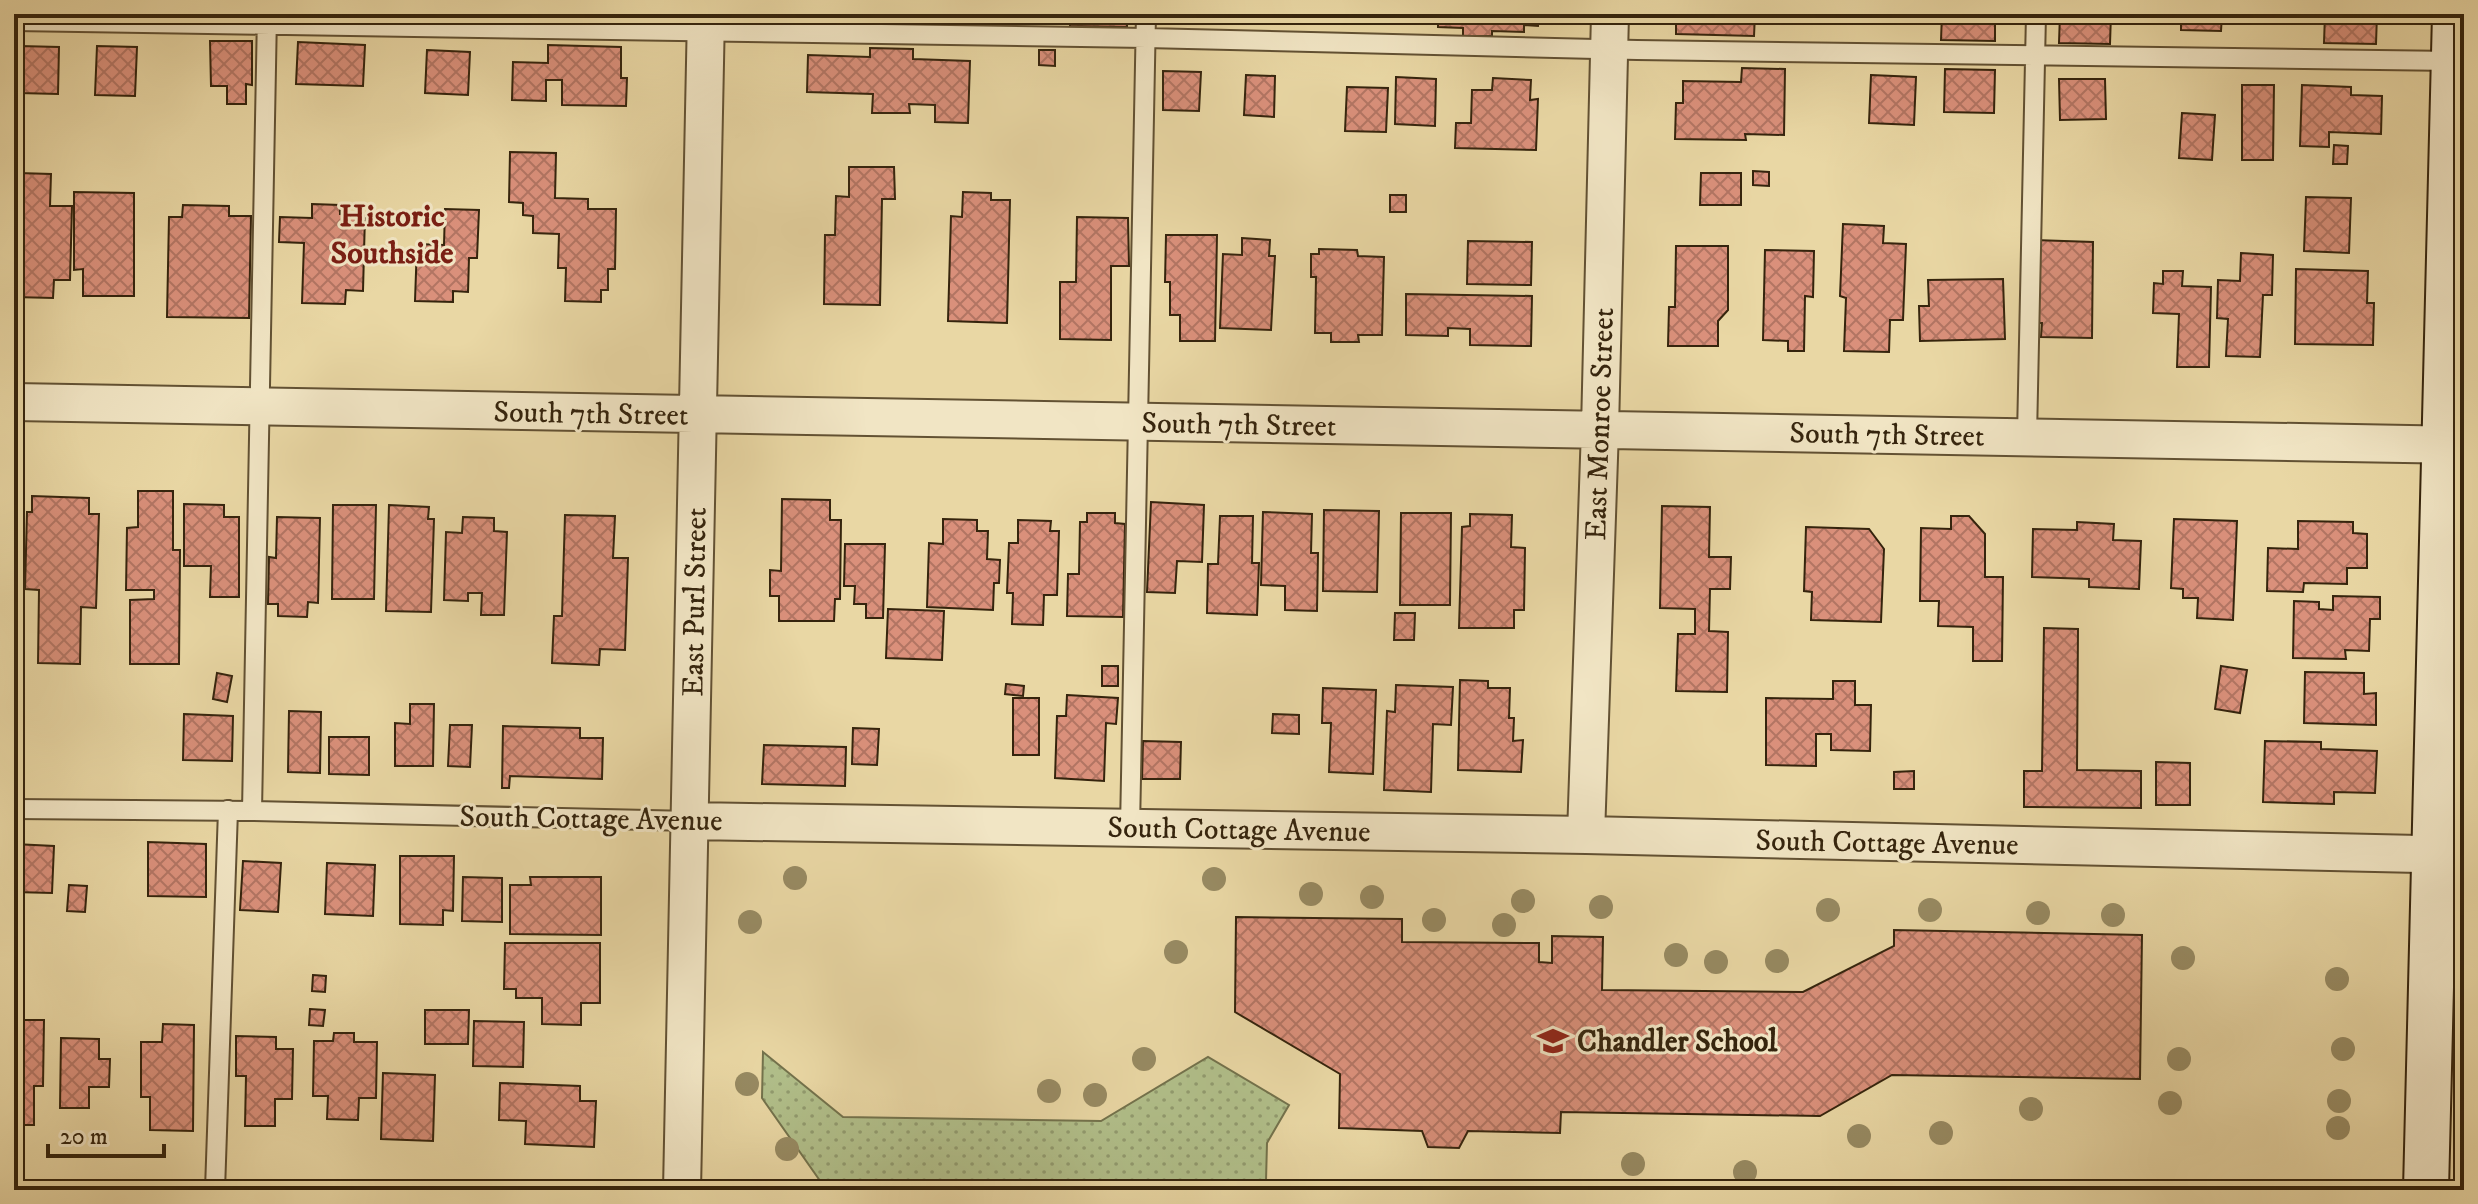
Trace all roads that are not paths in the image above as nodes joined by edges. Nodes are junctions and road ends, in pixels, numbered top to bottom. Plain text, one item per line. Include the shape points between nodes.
1 (1146, 14) edge
2 (1610, 14) edge
3 (2036, 14) edge
4 (2455, 14) edge
5 (267, 20) edge
6 (14, 21) edge
7 (706, 22) edge
8 (1146, 38) junction
9 (1609, 50) junction
10 (2036, 56) junction
11 (2459, 62) edge
12 (14, 402) edge
13 (258, 407) junction
14 (697, 416) junction
15 (1140, 422) junction
16 (1600, 429) junction
17 (2027, 436) junction
18 (2454, 445) edge
19 (14, 809) edge
20 (228, 810) junction
21 (252, 811) junction
22 (691, 821) junction
23 (1130, 828) junction
24 (1586, 835) junction
25 (2449, 855) edge
26 (215, 1190) edge
27 (682, 1190) edge
28 (2426, 1190) edge

1 - 8 lane
2 - 9 street, East Monroe Street
3 - 10 lane
4 - 11 main road
5 - 6 lane
5 - 7 lane
5 - 13 lane
7 - 8 lane
7 - 14 street, East Purl Street
8 - 9 lane
8 - 15 lane
9 - 10 lane
9 - 16 street, East Monroe Street
10 - 11 lane
10 - 17 lane
11 - 18 main road
12 - 13 street, South 7th Street
13 - 14 street, South 7th Street
13 - 21 lane
14 - 15 street, South 7th Street
14 - 22 street, East Purl Street
15 - 16 street, South 7th Street
15 - 23 lane
16 - 17 street, South 7th Street
16 - 24 street, East Monroe Street
17 - 18 street, South 7th Street
18 - 25 main road
19 - 20 lane, South Cottage Avenue
20 - 21 lane, South Cottage Avenue
20 - 26 lane
21 - 22 lane, South Cottage Avenue
22 - 23 street, South Cottage Avenue
22 - 27 street, East Purl Street
23 - 24 street, South Cottage Avenue
24 - 25 street, South Cottage Avenue
25 - 28 main road

